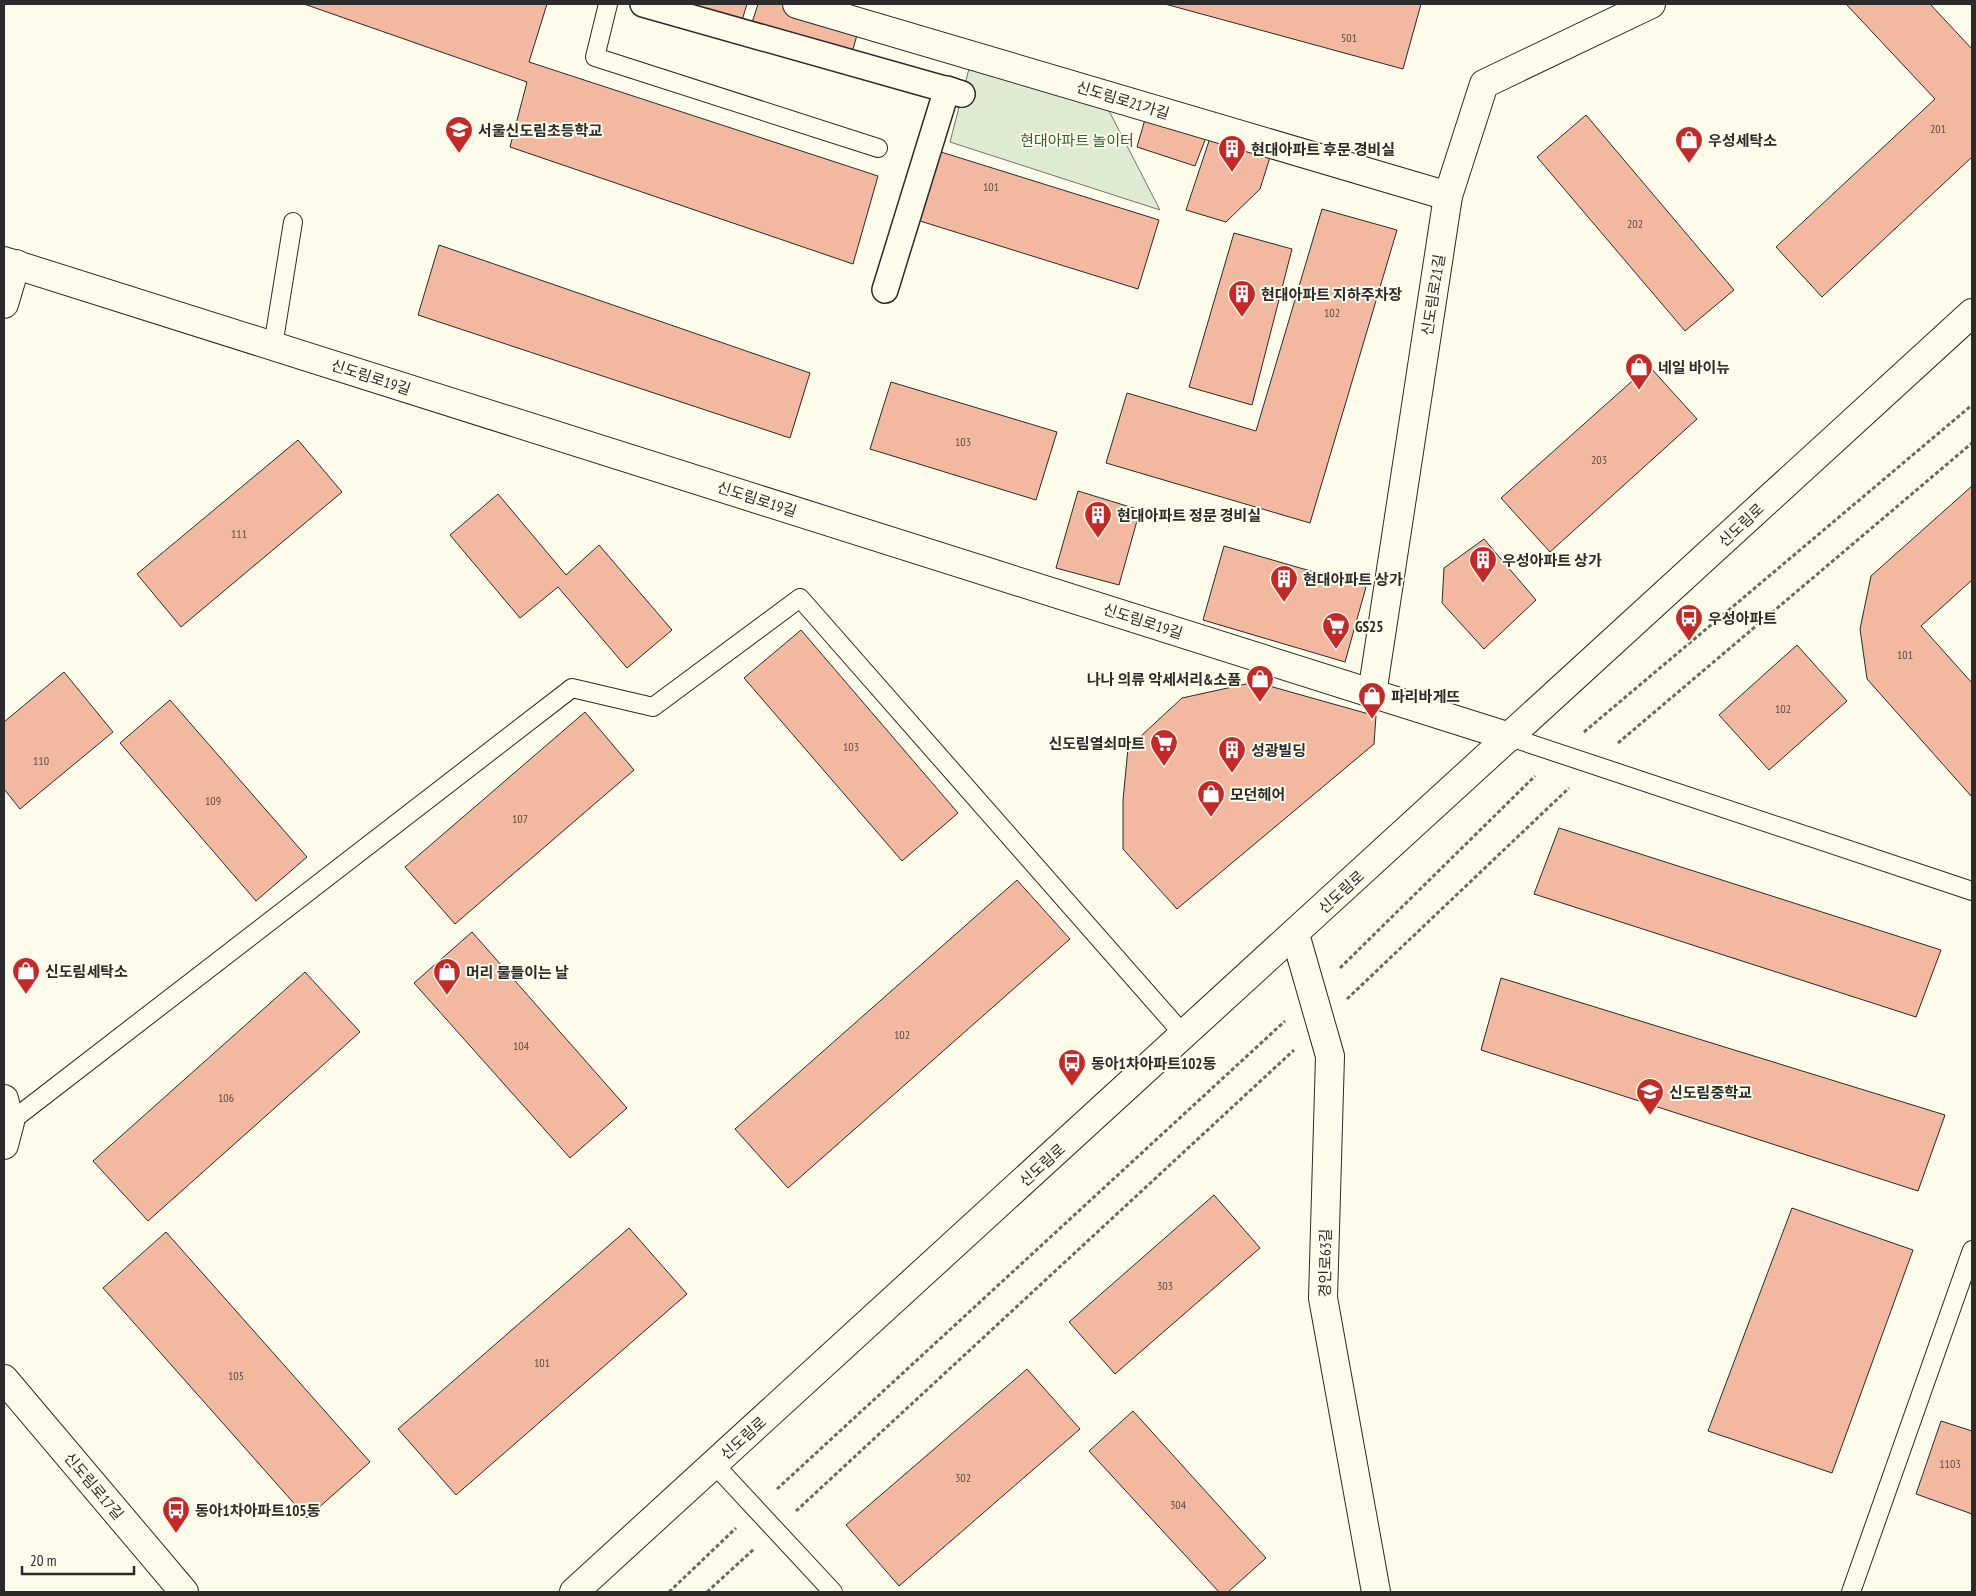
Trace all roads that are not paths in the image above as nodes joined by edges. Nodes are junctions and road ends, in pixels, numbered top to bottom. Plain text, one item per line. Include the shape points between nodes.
1 (608, 4) edge
2 (643, 4) edge
3 (798, 4) edge
4 (1651, 4) edge
5 (878, 148) dead end
6 (1448, 196) junction
7 (293, 222) dead end
8 (10, 262) edge
9 (885, 290) dead end
10 (4, 304) edge
11 (1972, 313) edge
12 (274, 346) junction
13 (1372, 694) junction
14 (1510, 737) junction
15 (1972, 890) edge
16 (1295, 934) junction
17 (1184, 1035) junction
18 (6, 1122) edge
19 (1972, 1250) edge
20 (4, 1380) edge
21 (714, 1464) junction
22 (184, 1592) edge
23 (574, 1592) edge
24 (833, 1592) edge
25 (1376, 1592) edge
26 (1851, 1592) edge

1 - 5 lane via 594,57
2 - 9 street via 822,54 944,89 953,92 962,94 947,89 944,98 913,199 907,217
3 - 6 street, 신도림로21가길
4 - 6 street, 신도림로21길 via 1484,84
6 - 13 street, 신도림로21길
7 - 12 lane
8 - 10 street
8 - 12 street, 신도림로19길
11 - 14 street, 신도림로
12 - 13 street, 신도림로19길
13 - 14 street, 신도림로19길
14 - 15 lane
14 - 16 street, 신도림로
16 - 17 street, 신도림로
16 - 25 street, 경인로63길 via 1330,1056 1323,1298
17 - 18 lane via 800,598 653,707 572,688
17 - 21 street, 신도림로
19 - 26 lane
20 - 22 street, 신도림로17길
21 - 23 street, 신도림로
21 - 24 lane

